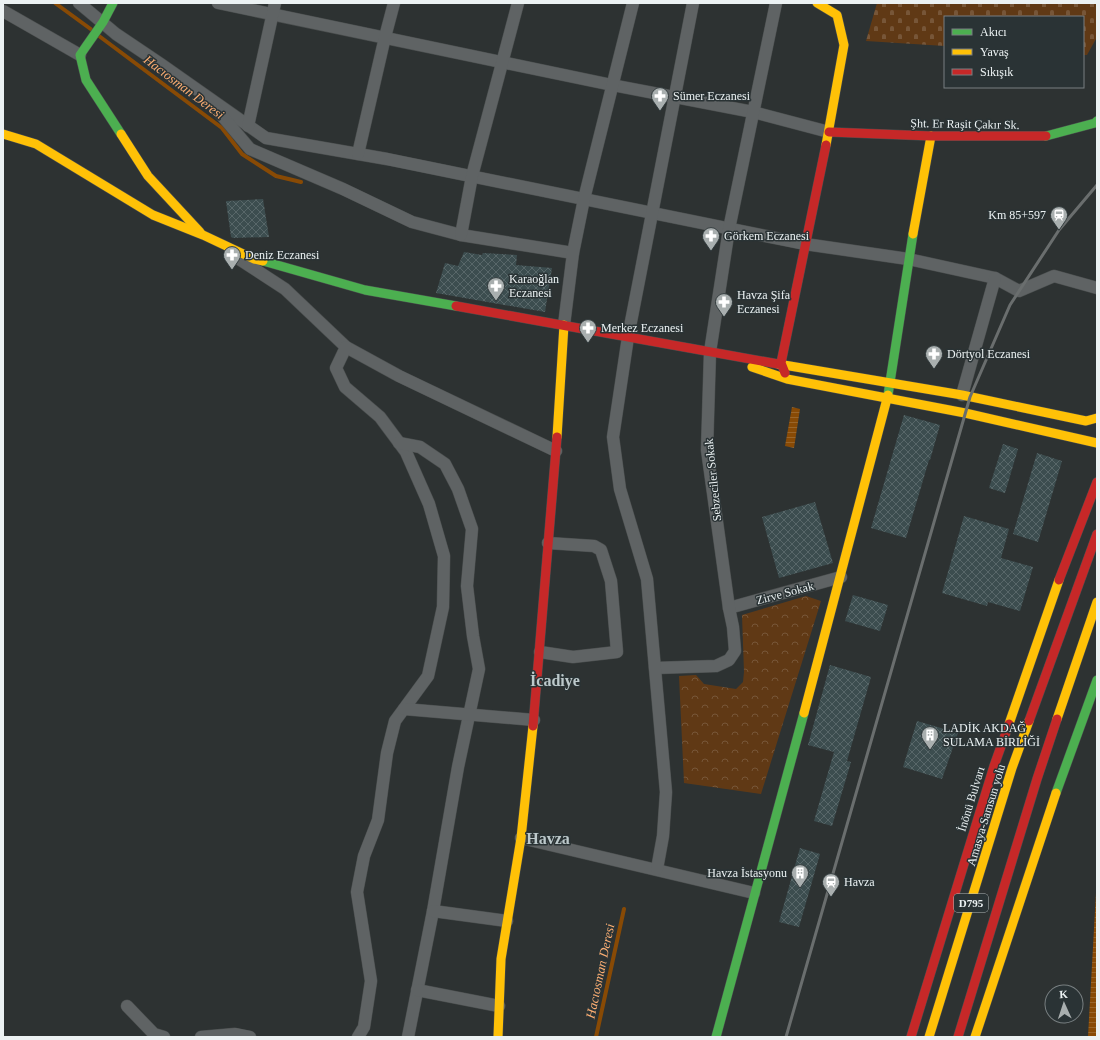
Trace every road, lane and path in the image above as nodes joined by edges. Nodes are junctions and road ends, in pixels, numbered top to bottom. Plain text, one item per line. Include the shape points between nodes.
1 (79, 3) edge
2 (113, 3) edge
3 (218, 3) edge
4 (394, 3) edge
5 (518, 3) edge
6 (633, 3) edge
7 (693, 3) edge
8 (776, 3) edge
9 (817, 3) edge
10 (274, 9) edge
11 (3, 11) edge
12 (101, 24) junction
13 (385, 37) junction
14 (80, 55) junction
15 (502, 62) junction
16 (612, 85) junction
17 (205, 96) junction
18 (675, 98) junction
19 (753, 112) junction
20 (1097, 120) edge
21 (248, 126) junction
22 (829, 132) junction
23 (3, 134) edge
24 (931, 136) junction
25 (358, 154) junction
26 (472, 176) junction
27 (584, 199) junction
28 (653, 213) junction
29 (729, 229) junction
30 (203, 235) junction
31 (461, 235) junction
32 (805, 244) junction
33 (573, 253) junction
34 (908, 259) junction
35 (995, 278) junction
36 (1097, 288) edge
37 (564, 325) junction
38 (628, 337) junction
39 (346, 347) junction
40 (710, 352) junction
41 (782, 363) junction
42 (787, 379) junction
43 (890, 382) junction
44 (962, 395) junction
45 (888, 398) junction
46 (1097, 418) edge
47 (399, 443) junction
48 (1097, 443) edge
49 (556, 451) junction
50 (1097, 482) edge
51 (1097, 534) edge
52 (548, 543) junction
53 (841, 577) junction
54 (1097, 602) edge
55 (729, 608) junction
56 (540, 652) junction
57 (655, 668) junction
58 (1097, 680) edge
59 (404, 709) junction
60 (469, 714) junction
61 (534, 720) junction
62 (521, 838) junction
63 (657, 869) junction
64 (754, 893) junction
65 (433, 911) junction
66 (507, 921) junction
67 (417, 990) junction
68 (127, 1006) dead end
69 (499, 1006) junction
70 (164, 1037) edge
71 (201, 1037) edge
72 (250, 1037) edge
73 (358, 1037) edge
74 (408, 1037) edge
75 (498, 1037) edge
76 (716, 1037) edge
77 (911, 1037) edge
78 (929, 1037) edge
79 (958, 1037) edge
80 (975, 1037) edge

1 - 12 street
2 - 12 main road
3 - 10 street
4 - 13 street
5 - 15 street
6 - 16 street
7 - 18 street
8 - 19 street, Sebzeciler Sokak
9 - 22 main road via 837,15 844,45
10 - 13 street
10 - 21 street
11 - 14 street
12 - 14 main road
12 - 17 street
13 - 15 street
13 - 25 street
14 - 30 main road via 86,80 148,176
15 - 16 street
15 - 26 street
16 - 18 street
16 - 27 street
17 - 21 street
17 - 31 street via 250,149 412,222
18 - 19 street
18 - 28 street
19 - 22 street
19 - 29 street, Sebzeciler Sokak
20 - 24 main road, Şht. Er Raşit Çakır Sk. via 1095,123 1047,136
21 - 25 street via 266,138
22 - 24 main road, Şht. Er Raşit Çakır Sk.
22 - 32 main road
23 - 30 main road via 36,144 153,215
24 - 34 main road
25 - 26 street
26 - 27 street
26 - 31 street
27 - 28 street
27 - 33 street
28 - 29 street
28 - 38 street
29 - 32 street
29 - 40 street, Sebzeciler Sokak
30 - 37 main road via 254,259 365,290
30 - 39 street via 285,289
31 - 33 street
32 - 34 street
32 - 41 main road
33 - 37 street
34 - 35 street
34 - 43 main road
35 - 36 street via 1019,291 1054,276
35 - 44 street
37 - 38 main road
37 - 49 main road
38 - 40 main road
38 - 57 street via 613,437 620,489 647,578
39 - 47 street via 336,368 345,387 380,417
39 - 49 street via 399,376
40 - 41 main road
40 - 42 main road
40 - 55 street, Sebzeciler Sokak via 707,450
41 - 42 main road
41 - 43 main road
42 - 45 main road
43 - 44 main road
43 - 45 main road
44 - 46 main road via 1086,421
45 - 48 main road
45 - 53 main road
47 - 59 street via 406,452 429,504 444,556 443,607 428,676
47 - 60 street via 420,447 445,464 458,489 472,529 467,586 472,636 479,670
49 - 52 main road
50 - 77 main road, İnönü Bulvarı via 1062,571 994,766
51 - 78 main road, Amasya-Samsun yolu / D795 via 1012,768
52 - 56 main road
52 - 56 street via 594,546 601,550 611,581 617,652 573,656
53 - 55 street, Zirve Sokak
53 - 64 main road
54 - 79 main road, D795 via 1037,779
55 - 57 street, Sebzeciler Sokak via 734,651 729,660 716,666
56 - 61 main road
57 - 63 street via 666,792 663,836
58 - 80 main road via 1058,786
59 - 60 street
59 - 73 street via 395,721 387,753 378,820 364,856 357,892 370,981 364,1027
60 - 61 street
60 - 65 street
61 - 62 main road
62 - 63 street
62 - 66 main road
63 - 64 street
64 - 76 main road
65 - 66 street
65 - 67 street
66 - 69 main road via 501,958
67 - 69 street
67 - 74 street
68 - 70 street via 154,1034
69 - 75 main road
71 - 72 street via 234,1034

